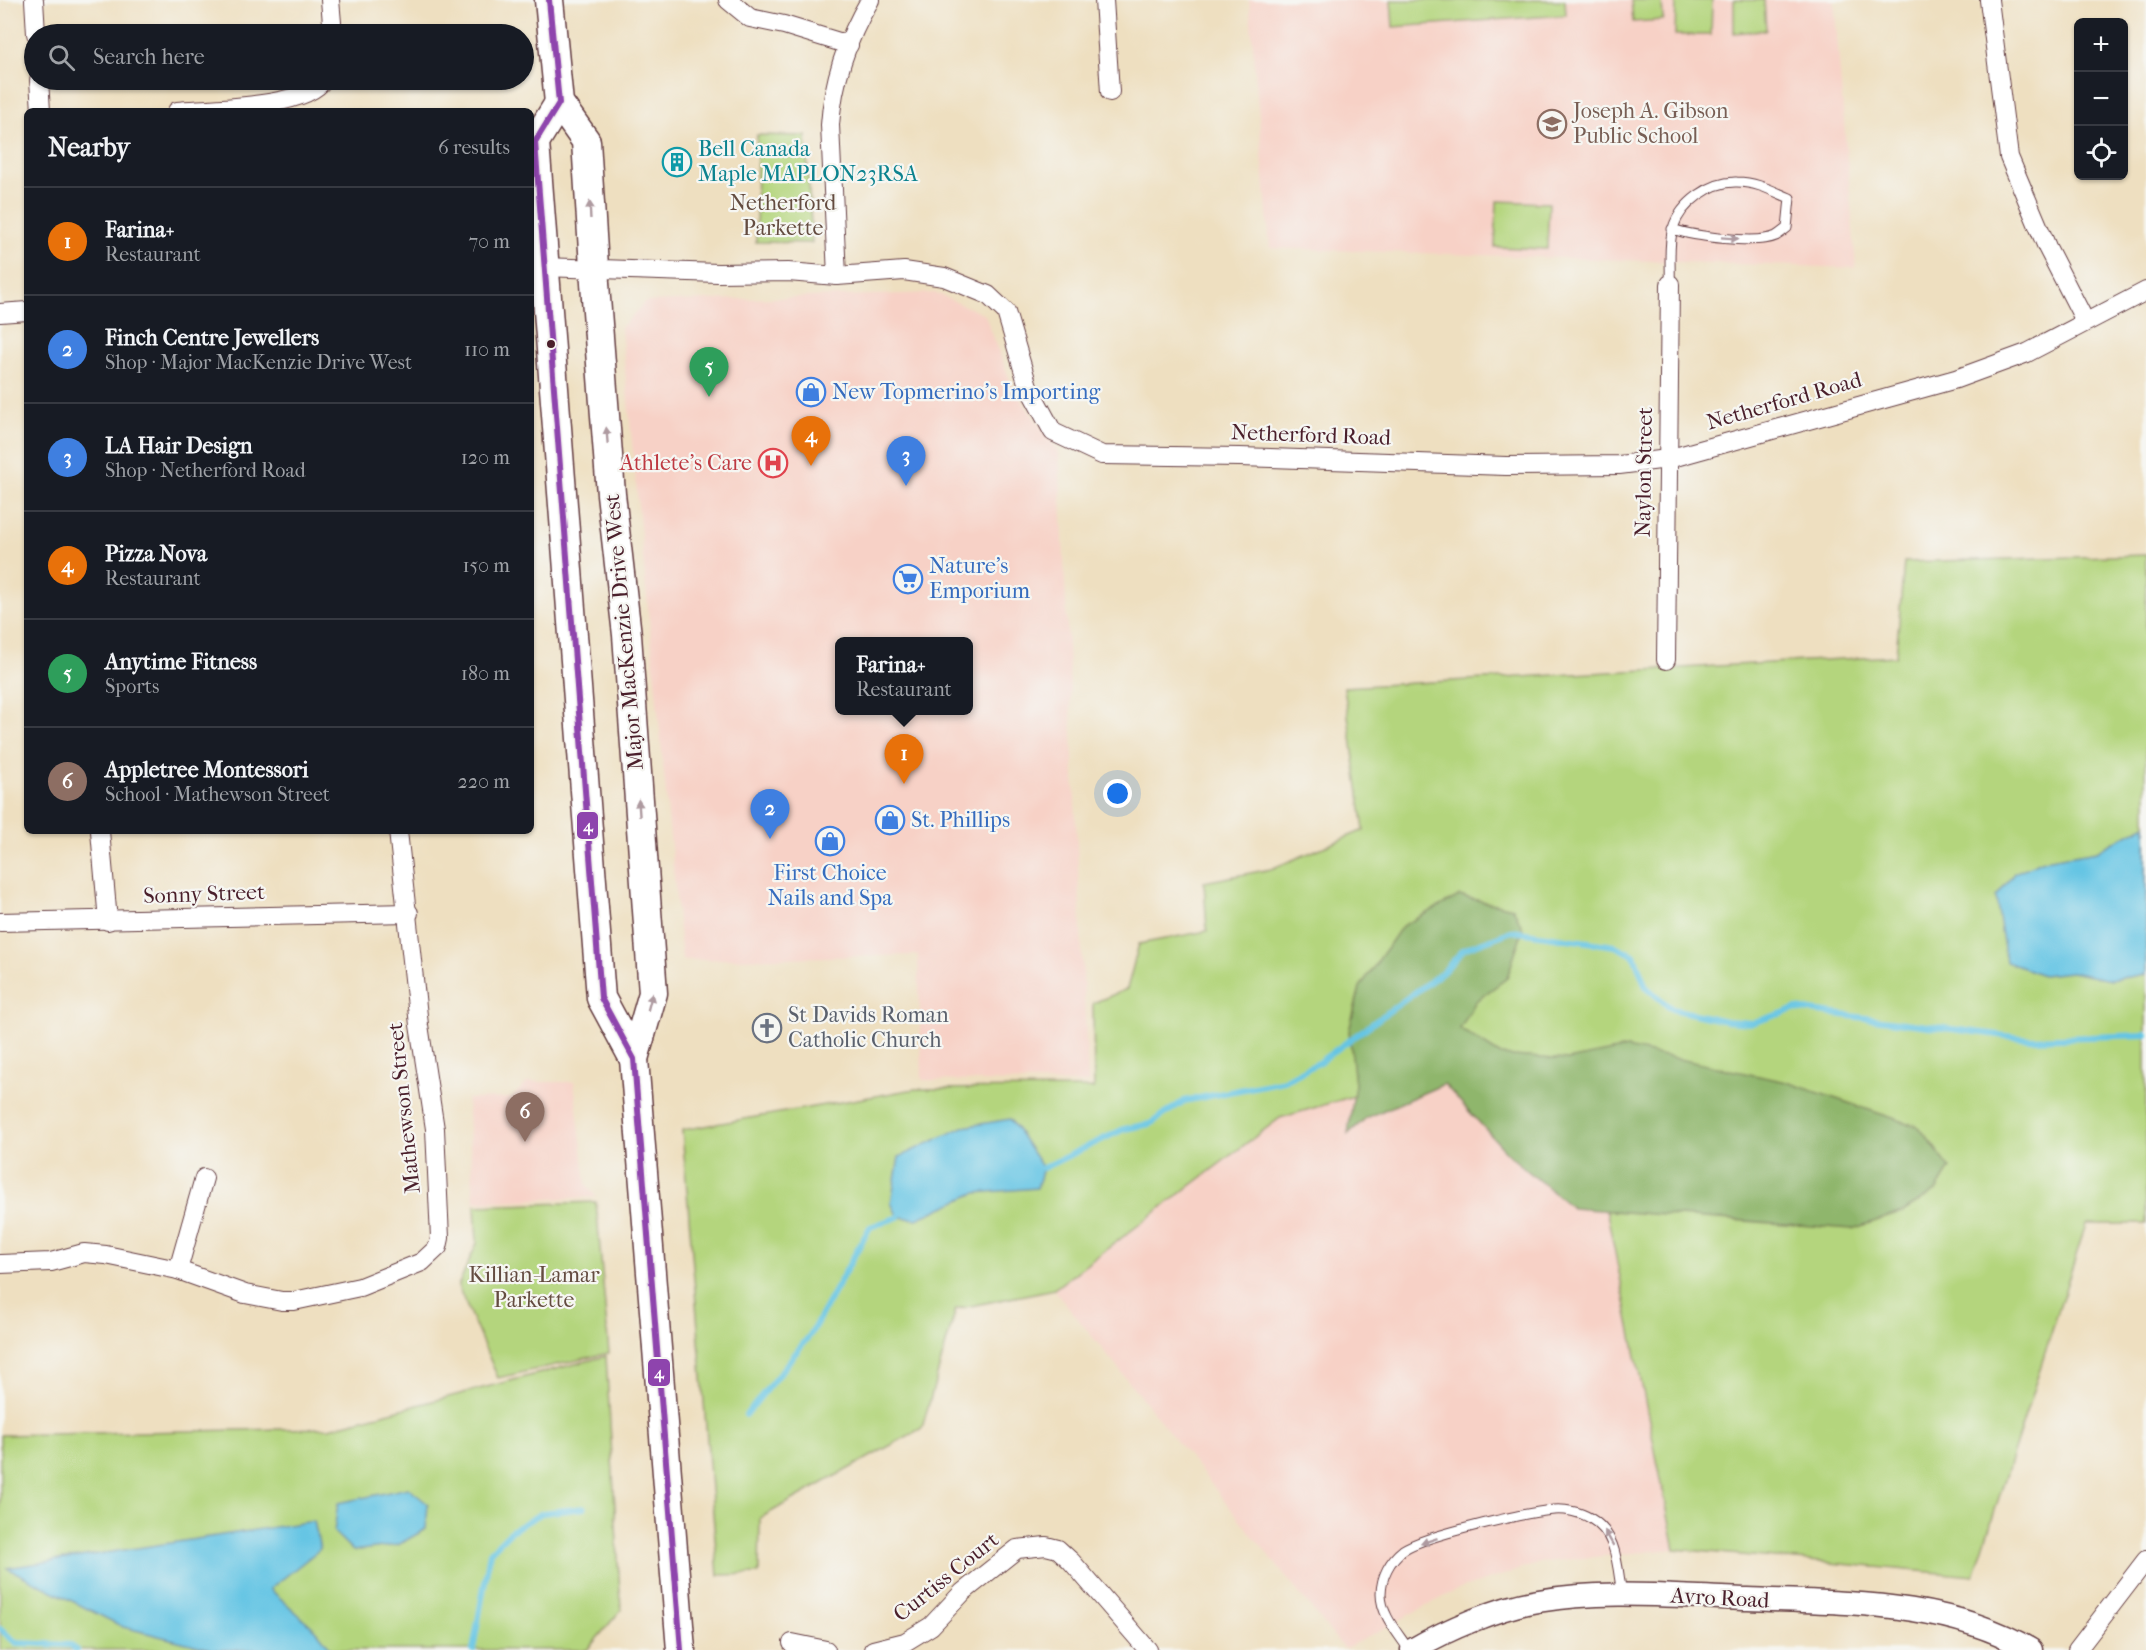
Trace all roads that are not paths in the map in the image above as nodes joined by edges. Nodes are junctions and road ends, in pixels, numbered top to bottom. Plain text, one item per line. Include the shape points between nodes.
1 (34, 0) edge
2 (330, 0) edge
3 (549, 0) edge
4 (728, 0) edge
5 (870, 0) edge
6 (1104, 0) edge
7 (1989, 0) edge
8 (35, 24) edge
9 (332, 24) edge
10 (849, 45) junction
11 (40, 90) edge
12 (310, 90) edge
13 (1110, 92) dead end
14 (559, 103) junction
15 (41, 108) edge
16 (208, 108) edge
17 (1672, 229) junction
18 (535, 268) edge
19 (593, 268) junction
20 (837, 276) junction
21 (1670, 284) joint
22 (2146, 291) edge
23 (24, 311) edge
24 (0, 313) edge
25 (2085, 321) junction
26 (1668, 459) junction
27 (1666, 660) dead end
28 (100, 834) edge
29 (398, 834) edge
30 (409, 913) junction
31 (108, 921) junction
32 (0, 922) edge
33 (634, 1059) junction
34 (204, 1178) dead end
35 (0, 1264) edge
36 (178, 1270) junction
37 (2146, 1560) edge
38 (1622, 1595) junction
39 (792, 1643) dead end
40 (681, 1650) edge
41 (826, 1650) edge
42 (873, 1650) edge
43 (1148, 1650) edge
44 (1410, 1650) edge
45 (2031, 1650) edge
46 (2077, 1650) edge

1 - 8 street
2 - 9 street
3 - 14 main road, Major MacKenzie Drive West
4 - 10 street via 750,18
5 - 10 street
6 - 13 street
7 - 25 street via 2009,157 2047,247
10 - 20 street via 835,80 830,125
11 - 15 street
12 - 16 street via 289,100
14 - 18 main road, Major MacKenzie Drive West via 535,142
19 -> 14 main road, Major MacKenzie Drive West via 586,141
17 -> 17 lane via 1691,236 1774,237 1787,228 1790,198 1736,181 1702,192 1682,208
17 - 21 lane
18 - 19 street, Netherford Road
18 - 33 main road, Major MacKenzie Drive West via 602,998
19 - 20 street, Netherford Road
33 -> 19 main road, Major MacKenzie Drive West via 653,993 627,635
20 - 26 street, Netherford Road via 904,272 944,277 996,301 1006,312 1028,386 1053,432 1102,455 1506,466 1619,465
21 - 26 street, Naylon Street
22 - 25 street, Netherford Road
23 - 24 street
25 - 26 street, Netherford Road via 2027,353 1956,379
26 - 27 street, Naylon Street
28 - 31 street
29 - 30 street, Mathewson Street
30 - 31 street, Sonny Street
30 - 36 street, Mathewson Street via 419,1025 435,1129 438,1246 422,1262 360,1287 294,1301 245,1294
31 - 32 street, Sonny Street
33 - 40 main road, Major MacKenzie Drive West
34 - 36 street
35 - 36 street, Mathewson Street via 51,1262 84,1253
37 - 46 street
38 - 44 street, Avro Road via 1538,1601 1498,1611
38 -> 44 lane via 1614,1544 1589,1517 1554,1510 1457,1531 1405,1549 1384,1575 1382,1608
38 - 45 street, Avro Road via 1895,1608 1983,1626
39 - 41 street
42 - 43 street, Curtiss Court via 905,1642 931,1626 963,1592 1017,1550 1046,1546 1058,1549 1071,1561

